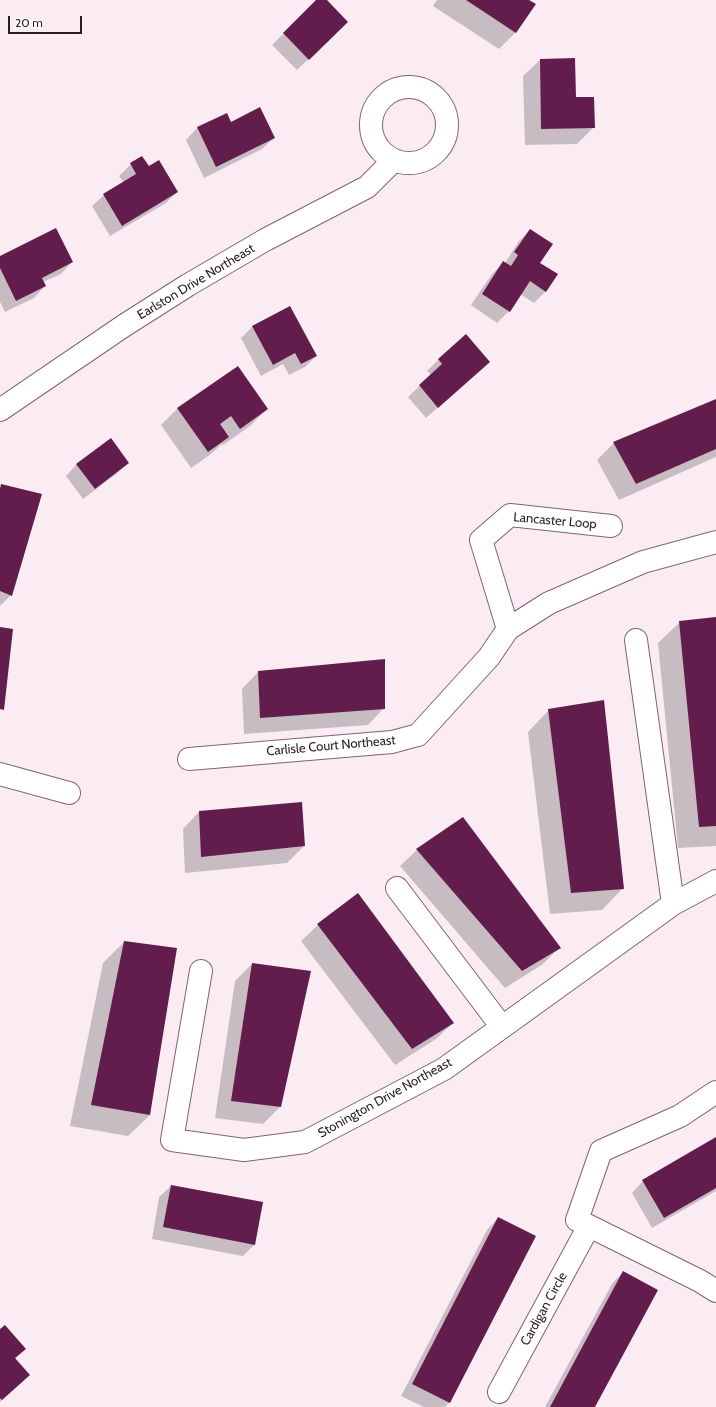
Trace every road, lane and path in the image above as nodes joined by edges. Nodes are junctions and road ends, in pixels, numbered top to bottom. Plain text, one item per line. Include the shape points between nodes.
1 (394, 160) dead end
2 (0, 410) edge
3 (611, 526) dead end
4 (716, 542) edge
5 (508, 629) junction
6 (636, 640) dead end
7 (189, 759) dead end
8 (0, 774) edge
9 (69, 793) dead end
10 (716, 881) edge
11 (397, 888) dead end
12 (673, 904) junction
13 (201, 971) dead end
14 (502, 1026) junction
15 (716, 1092) edge
16 (589, 1226) junction
17 (716, 1291) edge
18 (499, 1392) dead end

1 - 2 street, Earlston Drive Northeast via 367,187 264,240 188,285
3 - 5 street, Lancaster Loop via 510,515 481,540
4 - 5 street, Carlisle Court Northeast via 643,562 549,603
5 - 7 street, Carlisle Court Northeast via 489,657 418,735 392,742
6 - 12 street
8 - 9 street
10 - 12 street, Stonington Drive Northeast
11 - 14 street
12 - 14 street, Stonington Drive Northeast
13 - 14 street, Stonington Drive Northeast via 172,1140 244,1150 304,1142 444,1069
15 - 16 street via 680,1116 602,1150 577,1220
16 - 17 street
16 - 18 street, Cardigan Circle

